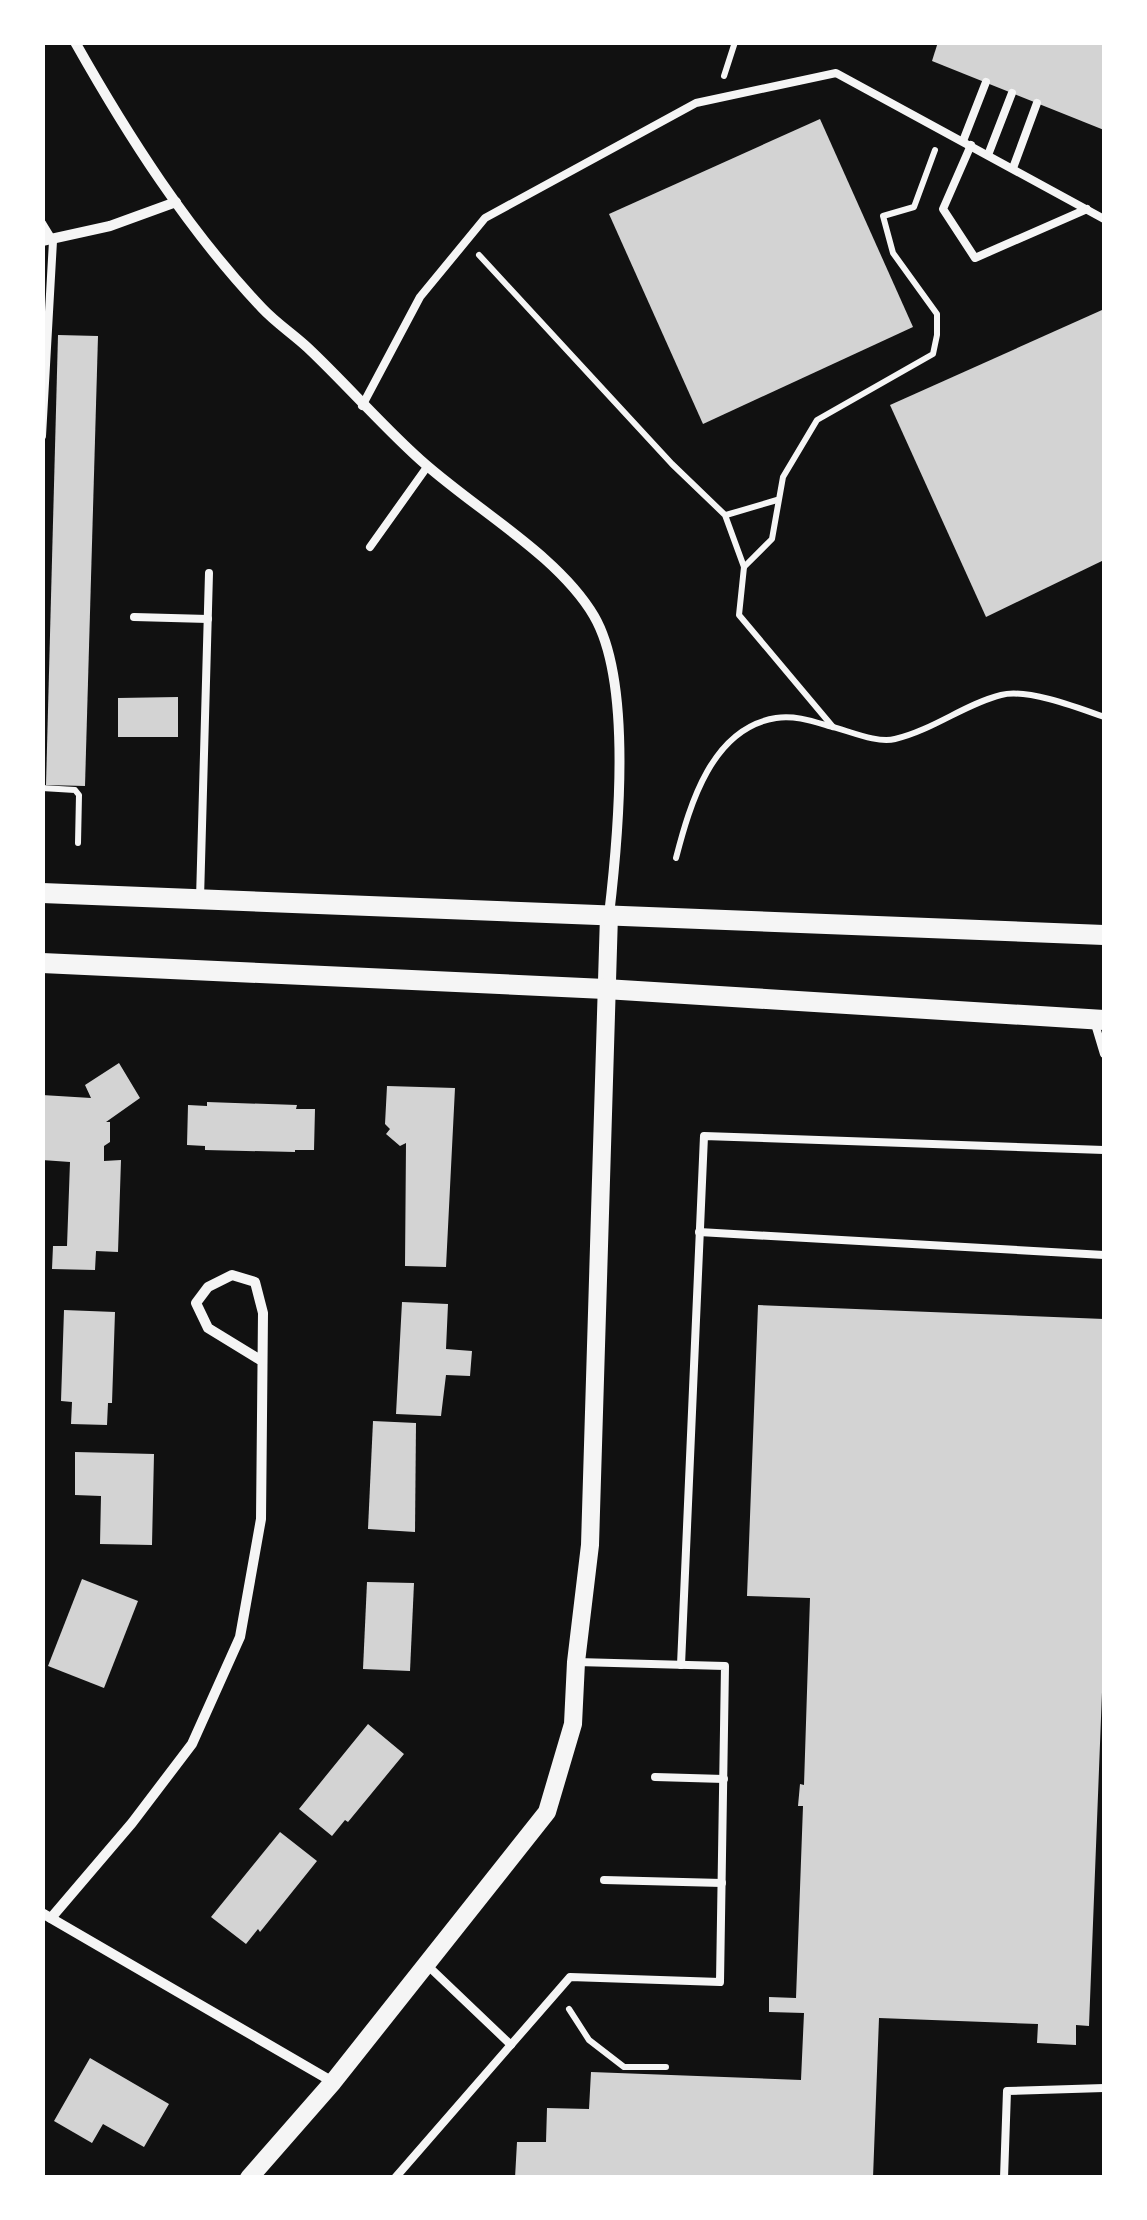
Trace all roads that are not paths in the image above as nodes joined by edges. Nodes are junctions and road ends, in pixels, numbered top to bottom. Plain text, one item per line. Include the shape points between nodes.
1 (75, 42) edge
2 (986, 82) dead end
3 (1012, 93) dead end
4 (1038, 103) dead end
5 (967, 143) junction
6 (988, 154) junction
7 (1013, 168) junction
8 (176, 202) junction
9 (1087, 209) junction
10 (1104, 219) edge
11 (42, 223) edge
12 (48, 241) edge
13 (362, 406) junction
14 (42, 436) edge
15 (427, 467) junction
16 (370, 547) dead end
17 (209, 573) dead end
18 (134, 617) dead end
19 (208, 618) junction
20 (42, 893) edge
21 (200, 899) junction
22 (608, 915) junction
23 (1104, 936) edge
24 (42, 963) edge
25 (605, 989) junction
26 (1099, 1020) edge
27 (1104, 1054) edge
28 (1104, 1150) edge
29 (699, 1232) junction
30 (1104, 1255) edge
31 (262, 1361) junction
32 (576, 1662) junction
33 (681, 1665) junction
34 (655, 1777) dead end
35 (724, 1779) junction
36 (604, 1880) dead end
37 (722, 1884) junction
38 (47, 1915) edge
39 (426, 1964) junction
40 (511, 2045) junction
41 (333, 2082) junction
42 (1104, 2088) edge
43 (248, 2178) edge
44 (395, 2178) edge
45 (1004, 2178) edge

1 - 8 street
2 - 5 lane
3 - 6 lane
4 - 7 lane
5 - 6 lane
5 - 9 lane via 943,209 975,258
5 - 13 lane via 836,72 696,103 486,218 420,297
6 - 7 lane
7 - 9 lane
8 - 12 street
8 - 13 street via 264,310
9 - 10 lane
11 - 12 lane
12 - 14 lane
13 - 15 street
15 - 16 lane
15 - 22 street via 562,574 595,618 615,680 618,724
17 - 19 lane
18 - 19 lane
19 - 21 lane
20 - 21 main road
21 - 22 main road
22 - 23 main road
22 - 25 street
24 - 25 main road
25 - 26 main road
25 - 32 street via 590,1545
26 - 27 lane
28 - 29 lane via 704,1136
29 - 30 lane
29 - 33 lane
31 - 31 street via 255,1282 232,1275 208,1287 196,1304 208,1328
31 - 38 street via 261,1518 240,1637 192,1744 132,1823
32 - 33 lane
32 - 39 street via 573,1724 547,1812
33 - 35 lane via 725,1666
34 - 35 lane
35 - 37 lane
36 - 37 lane
37 - 40 lane via 720,1982 570,1977
38 - 41 street
39 - 40 lane
39 - 41 street
40 - 44 lane
41 - 43 street
42 - 45 lane via 1007,2090

